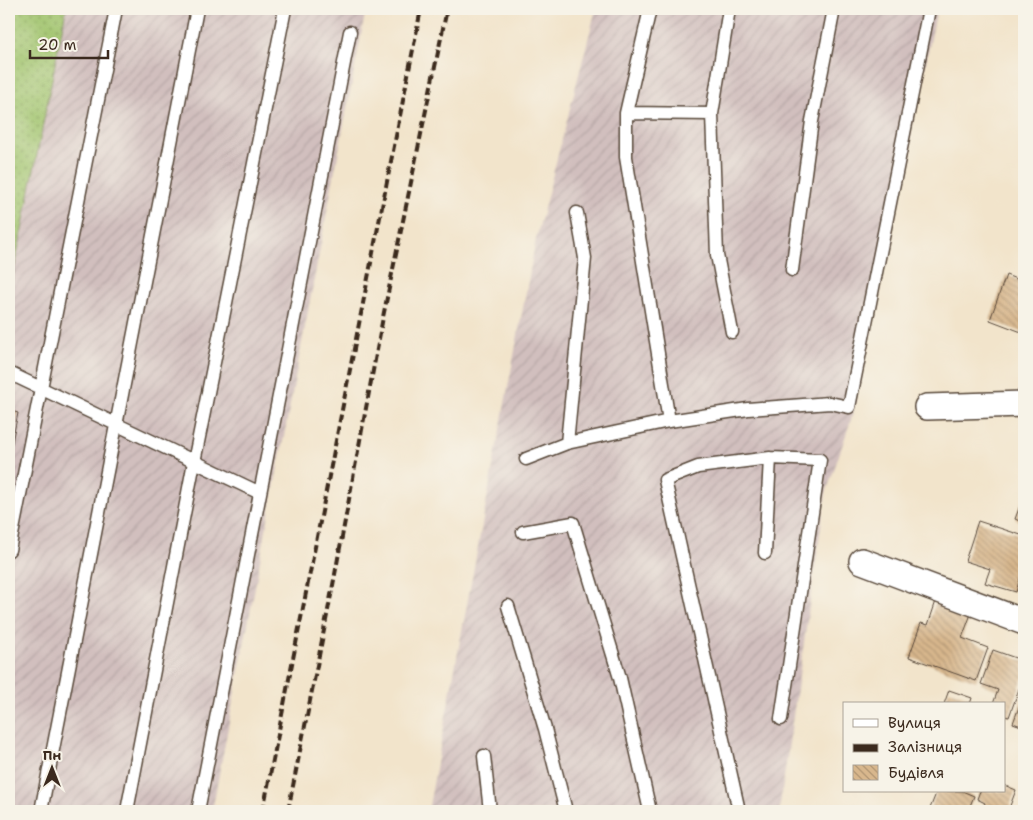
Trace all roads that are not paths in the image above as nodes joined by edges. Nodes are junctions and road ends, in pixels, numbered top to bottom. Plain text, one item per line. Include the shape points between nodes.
1 (116, 9) edge
2 (197, 9) edge
3 (285, 9) edge
4 (650, 9) edge
5 (729, 9) edge
6 (834, 9) edge
7 (929, 9) edge
8 (350, 32) dead end
9 (626, 113) junction
10 (712, 114) junction
11 (577, 213) dead end
12 (792, 270) dead end
13 (732, 332) dead end
14 (9, 373) edge
15 (41, 388) junction
16 (1024, 404) edge
17 (927, 407) dead end
18 (669, 421) junction
19 (116, 424) junction
20 (568, 443) junction
21 (770, 458) junction
22 (526, 459) dead end
23 (194, 462) junction
24 (260, 493) junction
25 (523, 532) dead end
26 (9, 550) edge
27 (764, 554) dead end
28 (862, 561) dead end
29 (508, 606) dead end
30 (1024, 622) edge
31 (781, 719) dead end
32 (484, 756) dead end
33 (41, 811) edge
34 (127, 811) edge
35 (198, 811) edge
36 (490, 811) edge
37 (566, 811) edge
38 (650, 811) edge
39 (739, 811) edge

1 - 15 lane
2 - 19 lane
3 - 23 lane
4 - 9 lane
5 - 10 lane
6 - 12 lane via 812,121
7 - 18 lane via 849,407 830,403 748,409
8 - 24 lane
9 - 10 lane
9 - 18 lane via 626,156
10 - 13 lane via 717,255
11 - 20 lane via 585,258
14 - 15 lane
15 - 19 lane
15 - 26 lane
16 - 17 street
18 - 20 lane
19 - 23 lane
19 - 33 lane
20 - 22 lane
21 - 27 lane
21 - 31 lane via 820,460
21 - 39 lane via 698,467 665,480
23 - 24 lane
23 - 34 lane
24 - 35 lane
25 - 38 lane via 573,523 620,678
28 - 30 street
29 - 37 lane
32 - 36 lane

